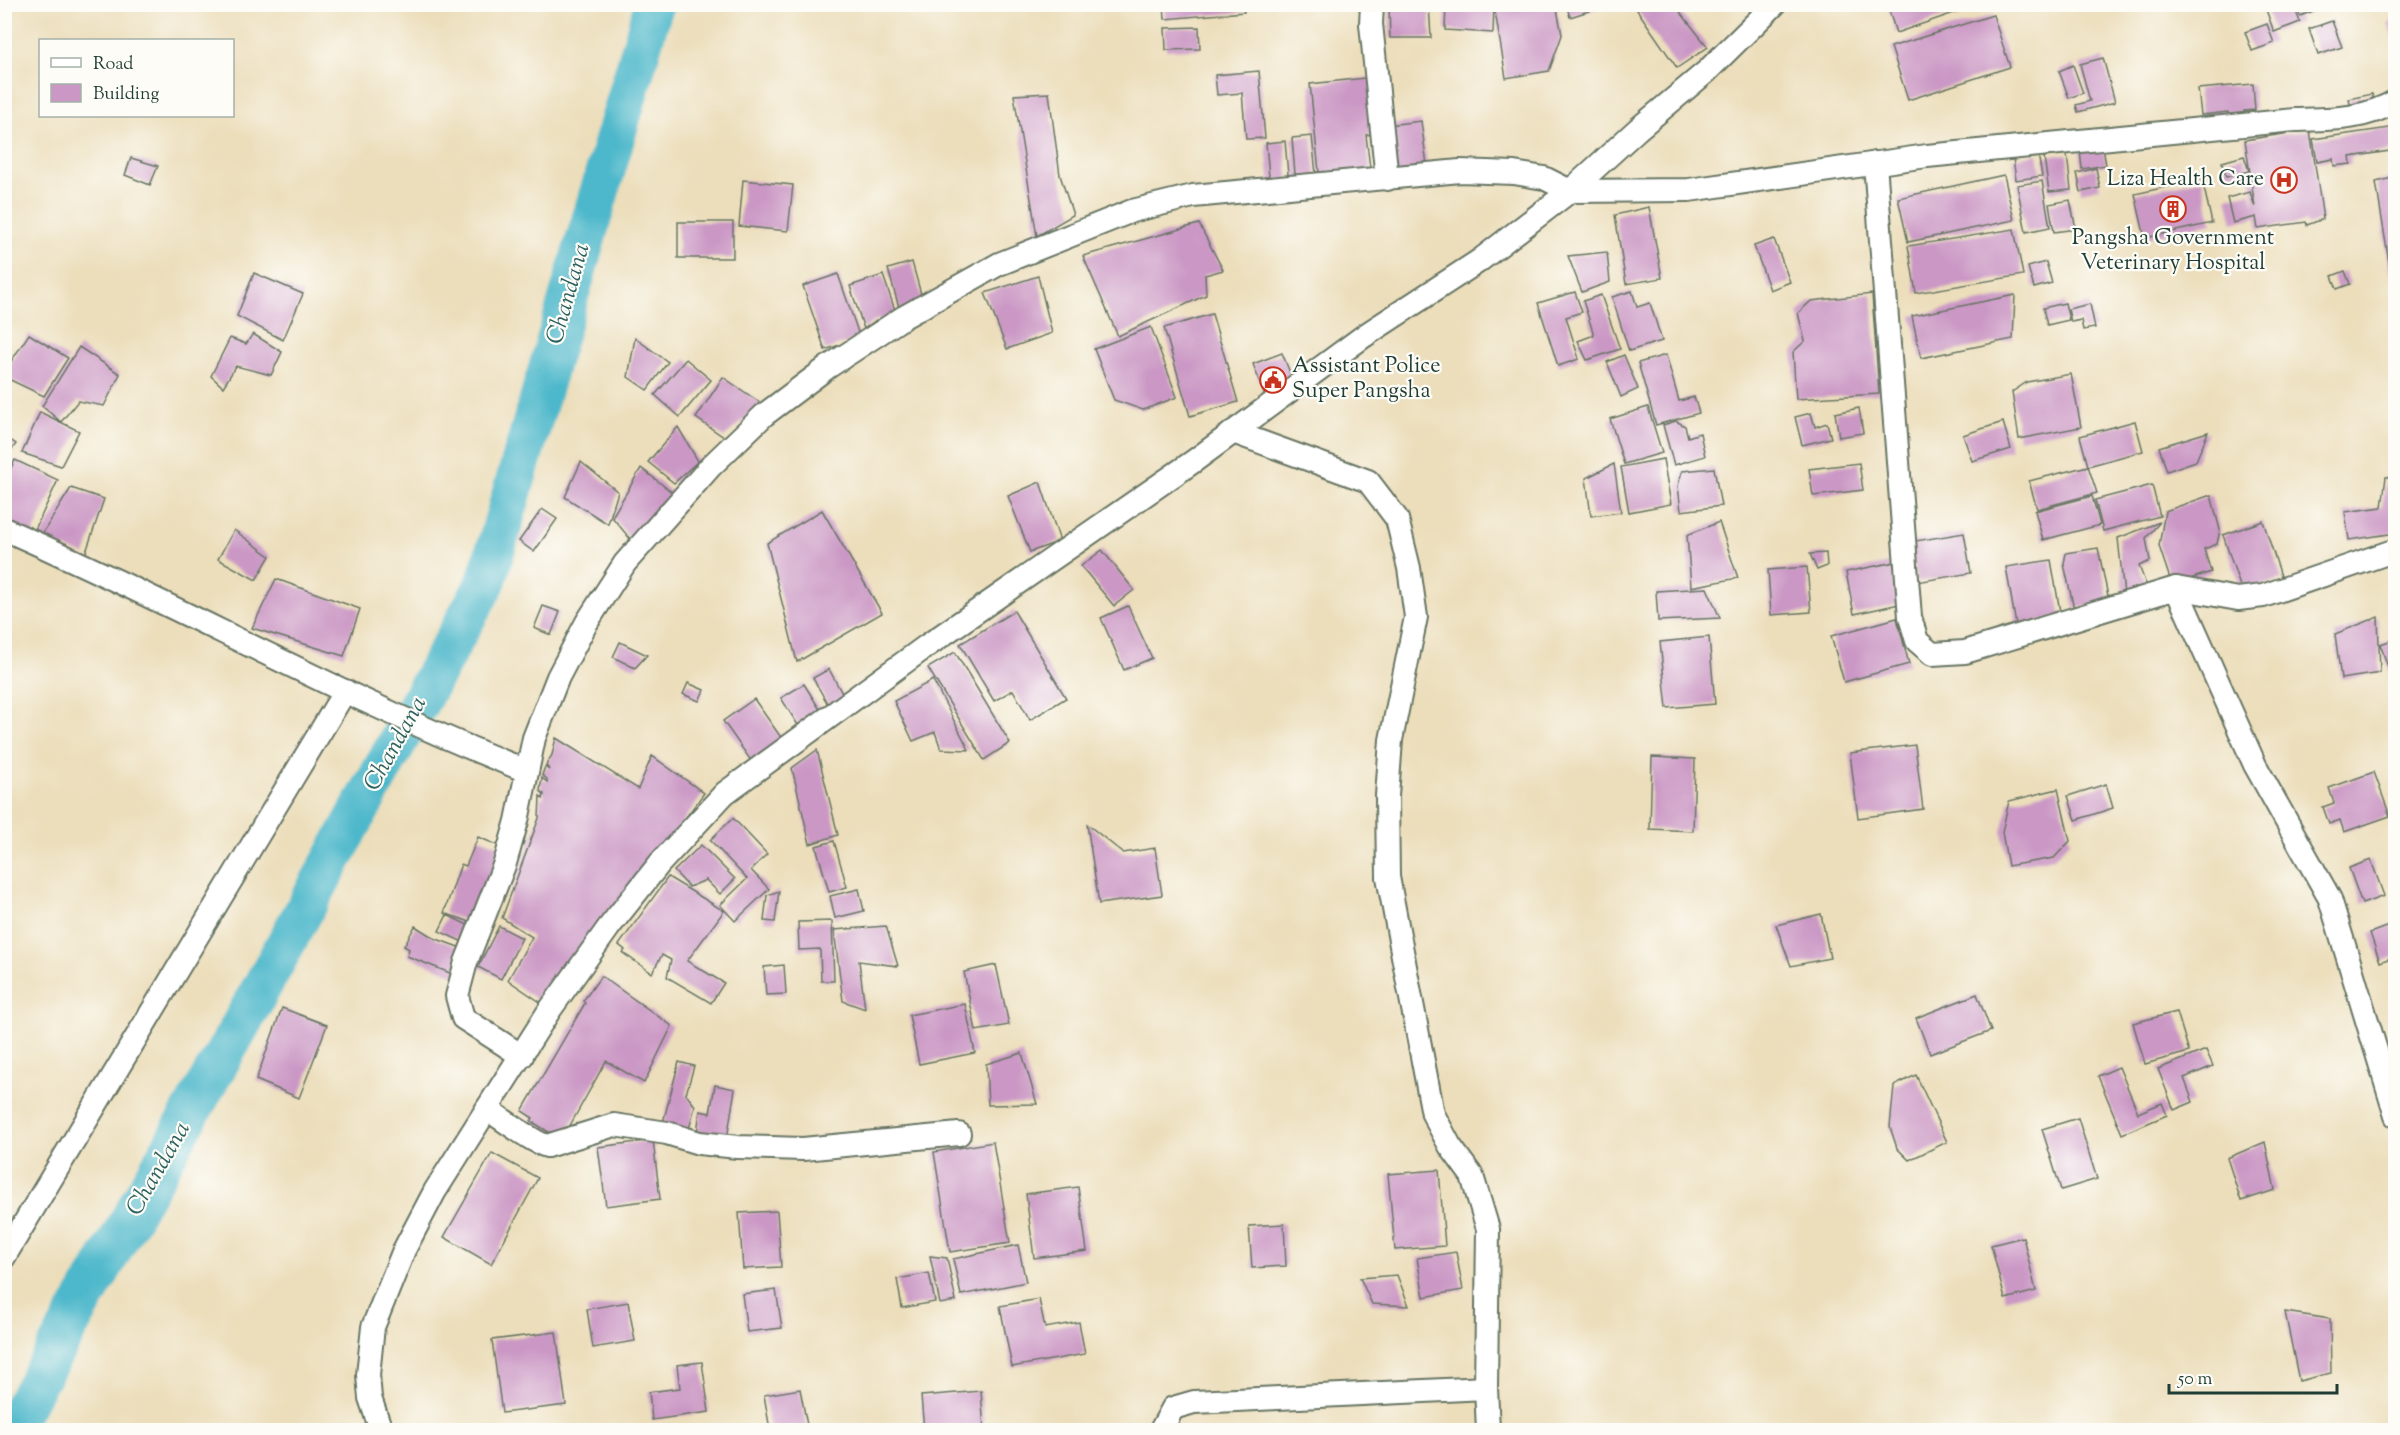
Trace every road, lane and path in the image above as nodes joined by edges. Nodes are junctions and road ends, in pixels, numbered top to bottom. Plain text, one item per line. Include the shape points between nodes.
1 (1372, 4) edge
2 (1775, 4) edge
3 (2395, 101) edge
4 (1875, 163) junction
5 (1387, 178) junction
6 (1570, 191) junction
7 (1233, 432) junction
8 (4, 529) edge
9 (2396, 550) edge
10 (2176, 588) junction
11 (345, 691) junction
12 (527, 771) junction
13 (522, 1056) junction
14 (487, 1109) junction
15 (2396, 1116) edge
16 (959, 1134) dead end
17 (4, 1257) edge
18 (1486, 1388) junction
19 (381, 1431) edge
20 (1161, 1431) edge
21 (1488, 1431) edge

1 - 5 street
2 - 6 street via 1706,72
3 - 4 street via 2377,112 2356,117
4 - 6 street via 1689,190
4 - 10 street via 1910,618 1917,641 1932,654 1965,652
5 - 6 street via 1460,171 1514,173 1544,178
5 - 12 street via 1193,196 1132,211 999,264 904,317 828,367 764,415 711,466 625,563 558,677 534,738
6 - 7 street via 1479,261 1364,336
7 - 13 street via 928,645 725,793 660,863 609,927
7 - 18 street via 1368,481 1397,519 1416,618 1391,740 1388,877 1432,1114 1472,1176 1488,1229
8 - 11 street via 83,563
9 - 10 street via 2263,596 2238,598
10 - 15 street via 2255,765 2331,899
11 - 12 street
11 - 17 street
12 - 13 street via 505,863 466,962 457,996 463,1018
13 - 14 street
14 - 16 street via 538,1144 547,1146 614,1125 667,1133 699,1143 804,1149
14 - 19 street via 435,1191 404,1250 373,1327 368,1375 370,1398
18 - 20 street via 1194,1402 1173,1408
18 - 21 street

